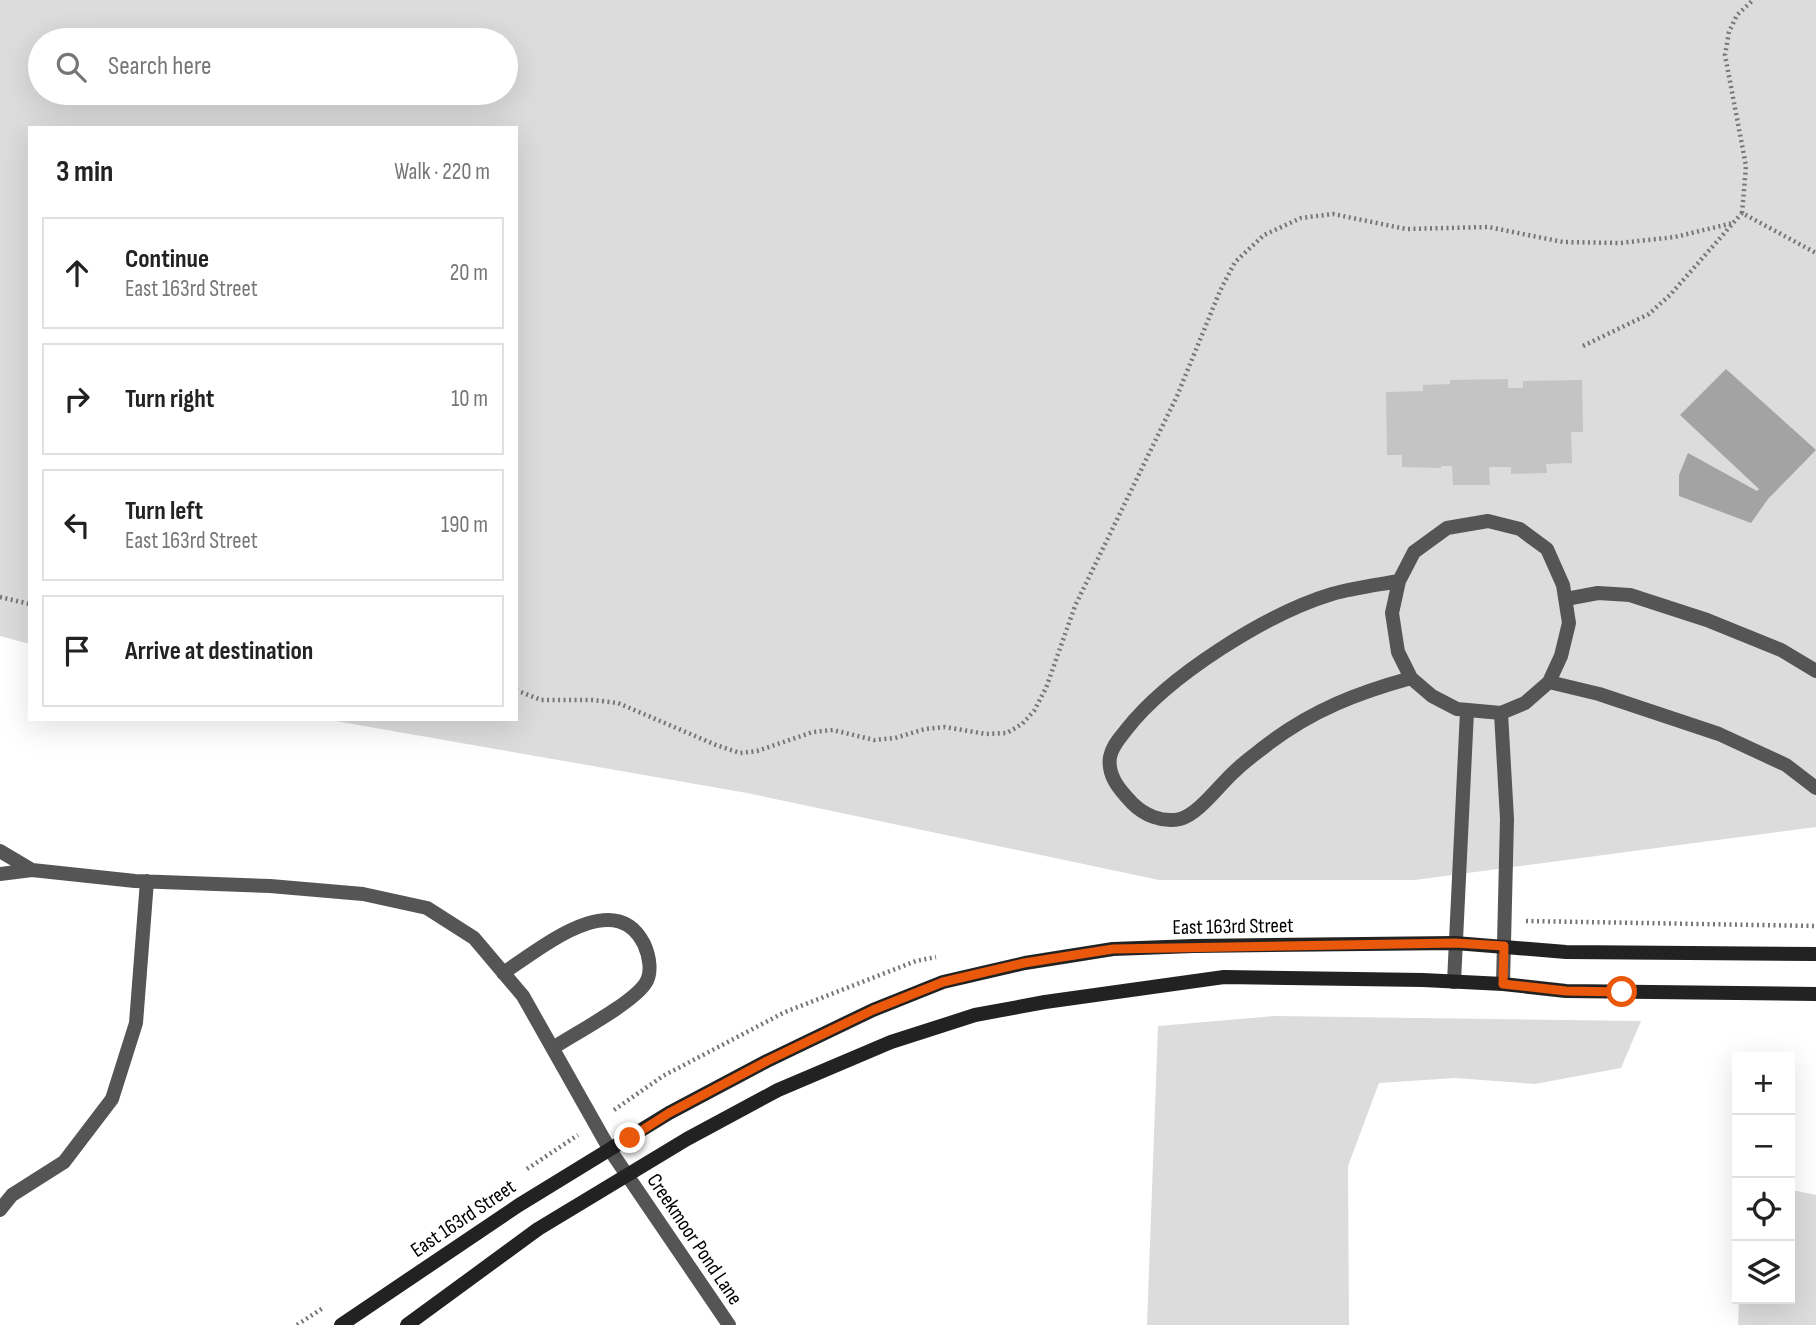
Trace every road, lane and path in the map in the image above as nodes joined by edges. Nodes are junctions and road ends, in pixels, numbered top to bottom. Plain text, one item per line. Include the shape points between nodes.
1 (1753, 0) edge
2 (1742, 213) junction
3 (1733, 223) junction
4 (1816, 253) edge
5 (1583, 346) dead end
6 (1399, 581) junction
7 (0, 597) edge
8 (1566, 599) junction
9 (28, 604) edge
10 (1816, 671) edge
11 (1411, 678) junction
12 (1549, 682) junction
13 (518, 691) edge
14 (1467, 711) junction
15 (1501, 713) junction
16 (1816, 788) edge
17 (0, 850) edge
18 (32, 870) junction
19 (0, 874) edge
20 (147, 881) junction
21 (1455, 943) junction
22 (1504, 946) junction
23 (1816, 954) edge
24 (503, 973) junction
25 (1454, 982) junction
26 (1503, 984) junction
27 (1816, 994) edge
28 (553, 1048) junction
29 (610, 1150) junction
30 (627, 1176) junction
31 (6, 1194) edge
32 (0, 1210) edge
33 (341, 1325) edge
34 (407, 1325) edge
35 (729, 1325) edge

1 - 2 path via 1737,15 1725,55 1746,166
2 - 3 path
2 - 4 path
3 - 5 path via 1649,314
3 - 13 path via 1675,237 1574,242 1488,228 1406,229 1333,214 1301,218 1264,234 1235,262 1220,291 1177,396 1075,606 1046,688 1034,711 1007,733 945,727 874,740 833,730 740,753 618,703 541,700
6 - 8 street via 1414,552 1447,528 1488,521 1520,529 1548,549
6 - 11 street via 1392,613 1398,652
6 - 11 street via 1332,594 1282,614 1216,653 1168,686 1135,719 1110,757 1111,772 1135,806 1153,818 1182,819 1253,756 1322,709
7 - 9 path
8 - 10 street via 1598,593 1630,595 1781,650
8 - 12 street via 1569,623 1562,656
11 - 14 street via 1432,696
12 - 15 street via 1524,703
12 - 16 street via 1719,734 1786,765
14 - 15 street
14 - 21 street
15 - 22 street via 1507,819
17 - 18 street
18 - 19 street
18 - 20 street
20 - 24 street via 363,894 427,908 474,939
20 - 31 street via 136,1023 111,1099 64,1162
21 - 22 street, East 163rd Street
21 - 25 street
21 - 29 street, East 163rd Street via 1113,949 943,982 767,1061
22 - 23 street, East 163rd Street via 1566,952
22 - 26 street
24 - 28 street via 523,996
24 - 28 street via 589,921 610,918 638,931 650,956 647,982
25 - 26 street
25 - 30 street via 1224,977 975,1014 891,1042 778,1090
26 - 27 street via 1566,991
28 - 29 street
29 - 30 street
29 - 33 street, East 163rd Street via 519,1205
30 - 34 street via 538,1230
30 - 35 street, Creekmoor Pond Lane
31 - 32 street

